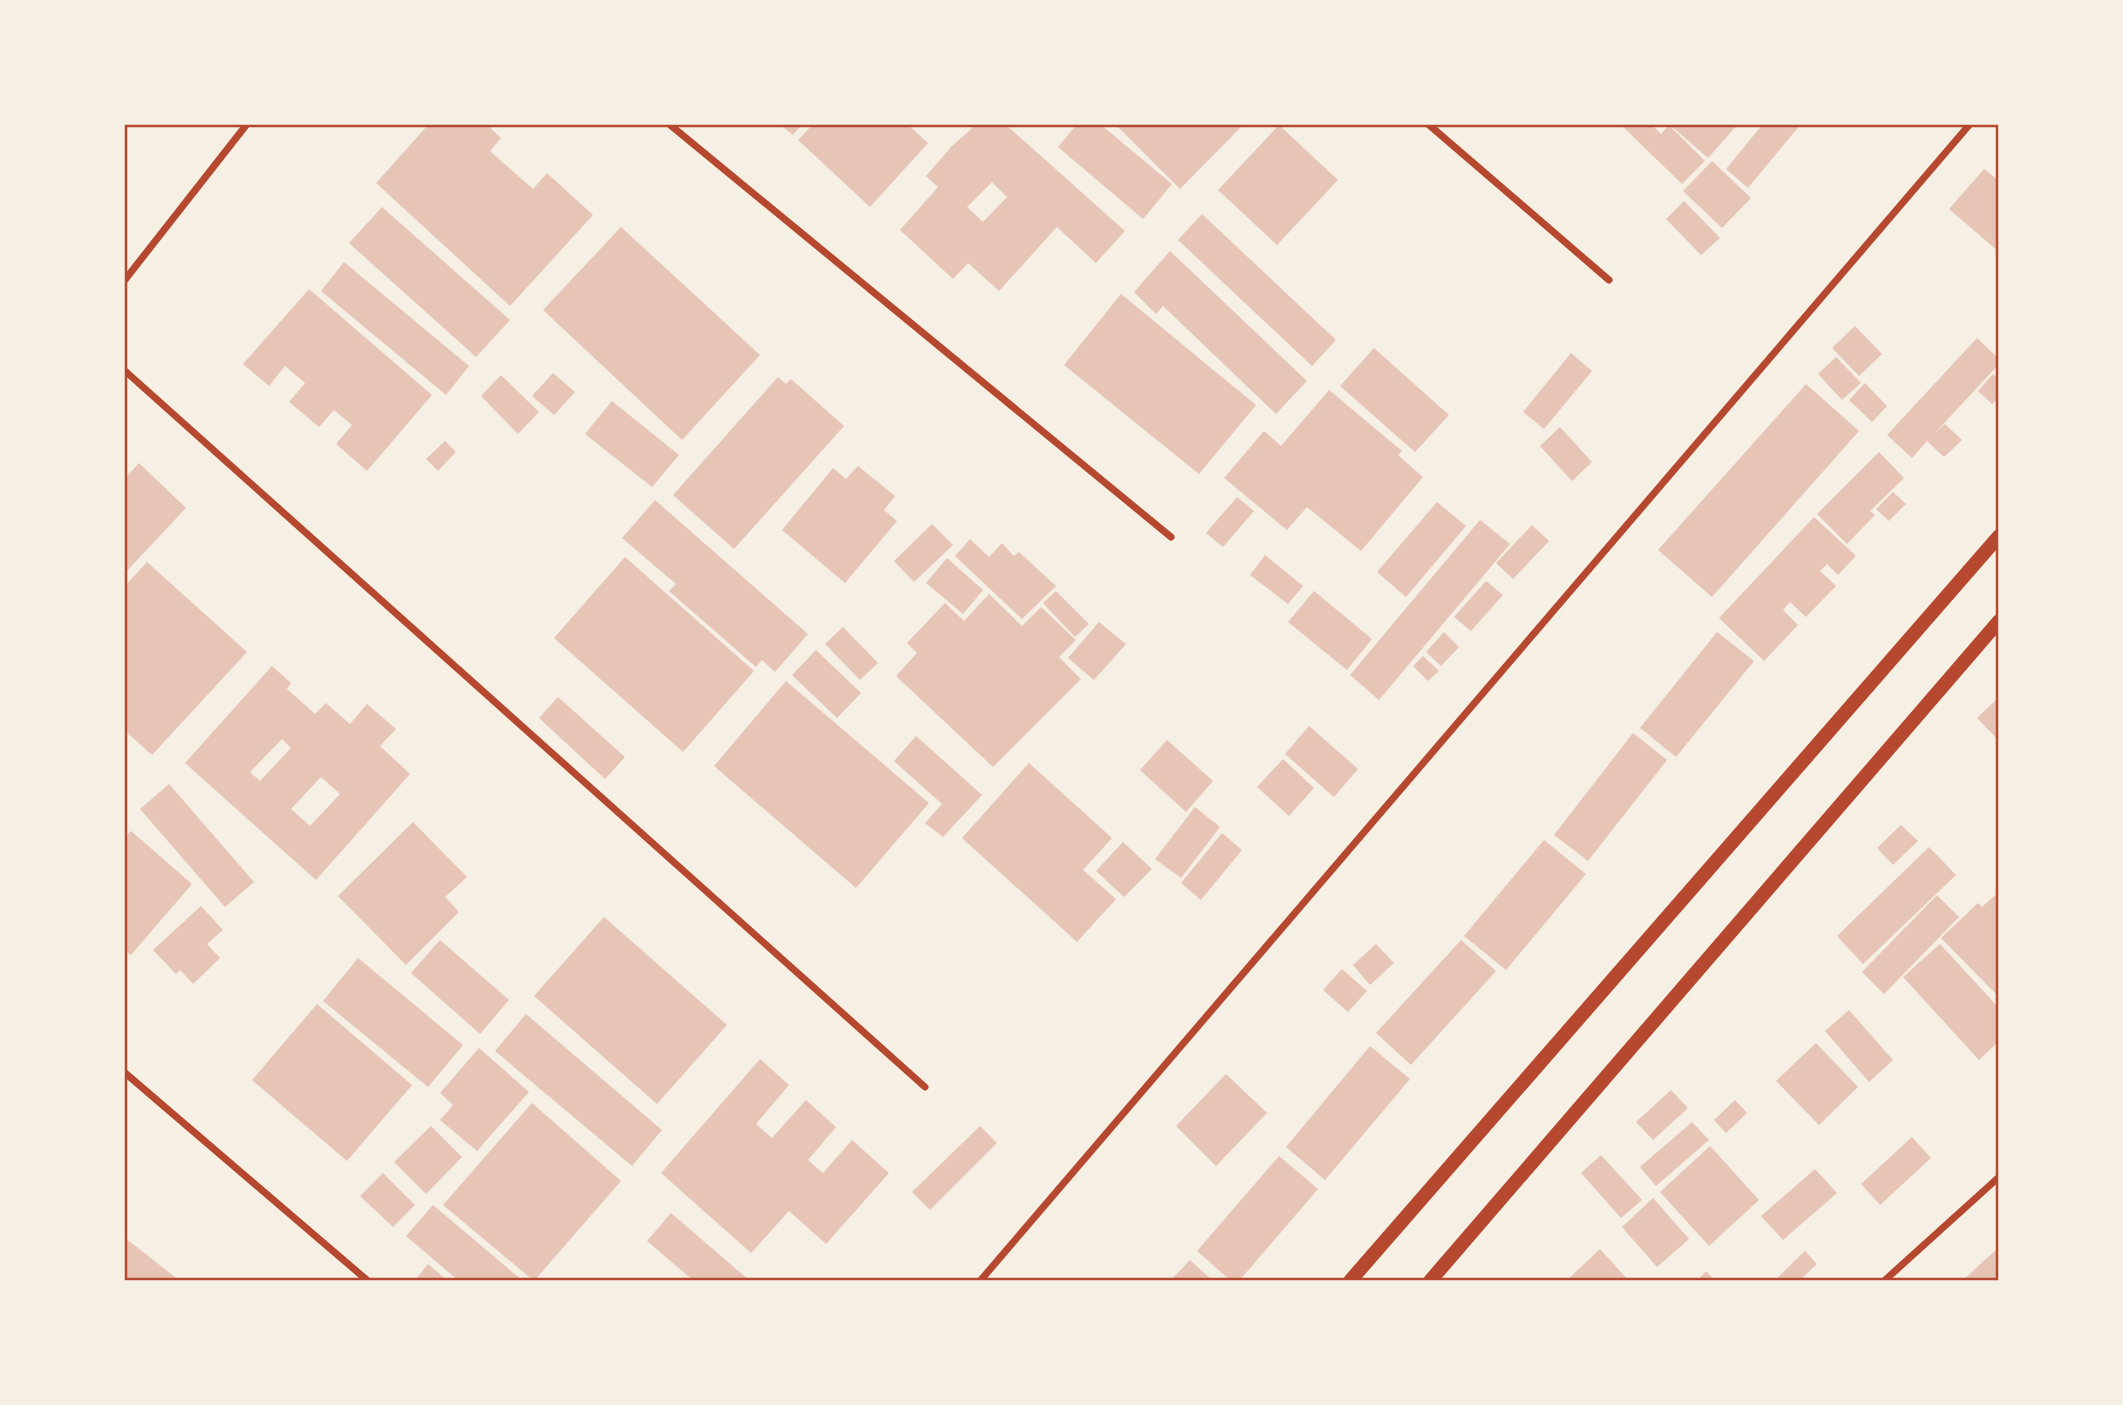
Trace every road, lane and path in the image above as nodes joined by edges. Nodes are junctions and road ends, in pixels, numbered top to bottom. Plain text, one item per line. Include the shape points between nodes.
1 (247, 124) edge
2 (669, 124) edge
3 (1428, 124) edge
4 (1970, 124) edge
5 (1609, 280) dead end
6 (124, 281) edge
7 (124, 370) edge
8 (1999, 536) edge
9 (1171, 537) dead end
10 (1999, 621) edge
11 (124, 1072) edge
12 (925, 1087) dead end
13 (1999, 1177) edge
14 (368, 1281) edge
15 (980, 1281) edge
16 (1350, 1281) edge
17 (1430, 1281) edge
18 (1884, 1281) edge

1 - 6 street
2 - 9 street
3 - 5 street
4 - 15 street
7 - 12 street
8 - 16 main road
10 - 17 main road
11 - 14 street
13 - 18 street

